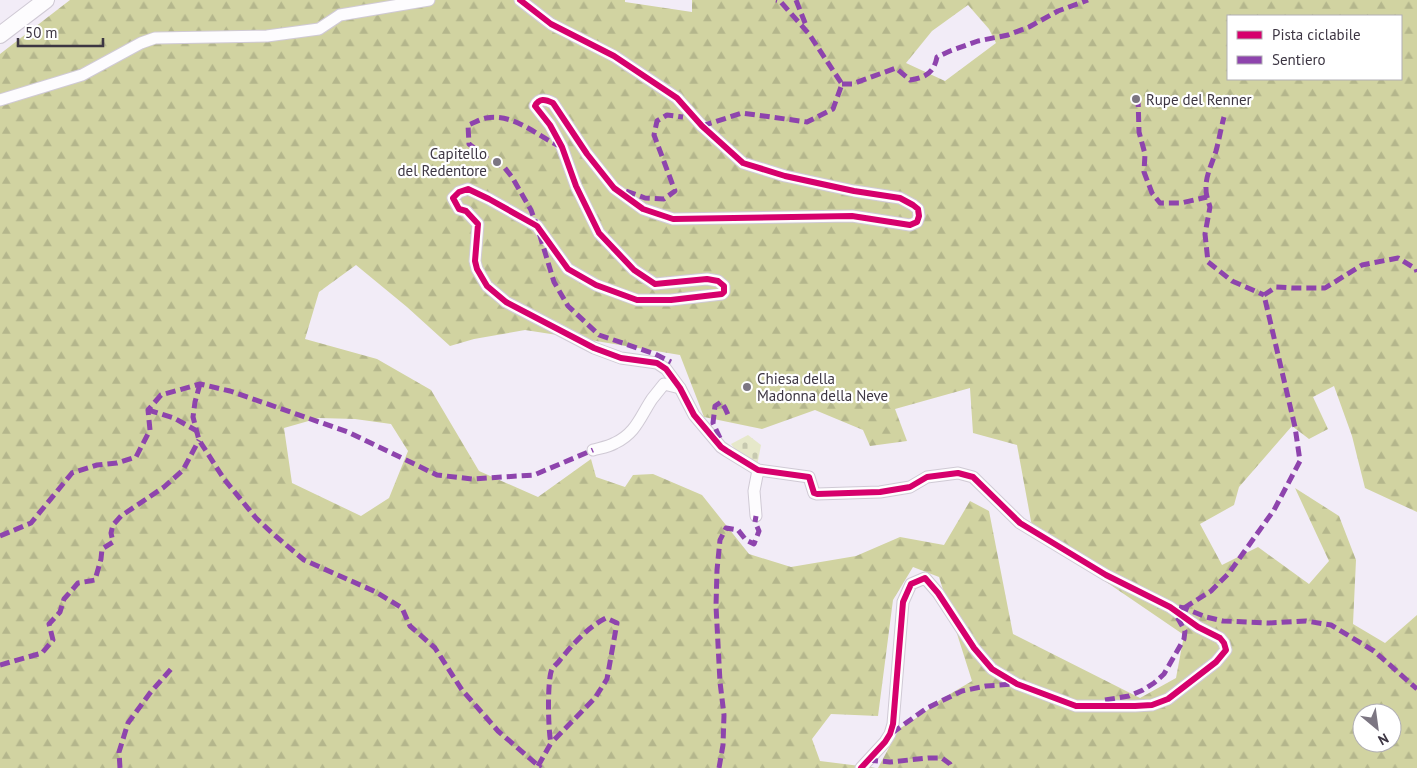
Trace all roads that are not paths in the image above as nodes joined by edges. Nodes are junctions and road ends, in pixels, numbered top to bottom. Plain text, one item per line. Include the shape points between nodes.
1 (46, 0) edge
2 (429, 0) edge
3 (520, 0) edge
4 (0, 35) edge
5 (0, 100) edge
6 (680, 388) junction
7 (593, 450) dead end
8 (758, 470) junction
9 (756, 516) dead end
10 (861, 768) edge

1 - 4 main road
2 - 5 street via 340,15 319,29 267,36 155,38 82,76
3 - 6 street via 551,24 614,56 677,98 743,164 844,189 900,198 918,209 917,222 910,225 852,216 674,218 643,209 614,188 553,103 546,99 537,102 535,106 562,148 599,233 634,270 655,284 707,279 718,281 724,286 724,292 672,300 637,300 596,285 568,269 537,226 468,189 453,198 459,209 478,224 477,270 487,286 506,302 594,348 620,358 657,363 666,369
6 - 7 street via 664,384 634,429 621,440
6 - 8 street via 694,415 721,447
8 - 9 street via 754,491
8 - 10 street via 809,477 814,494 880,492 910,487 928,477 958,473 973,477 1020,523 1106,575 1170,607 1224,643 1226,650 1216,662 1168,699 1152,705 1076,706 1017,684 992,670 925,578 911,584 903,602 890,734

